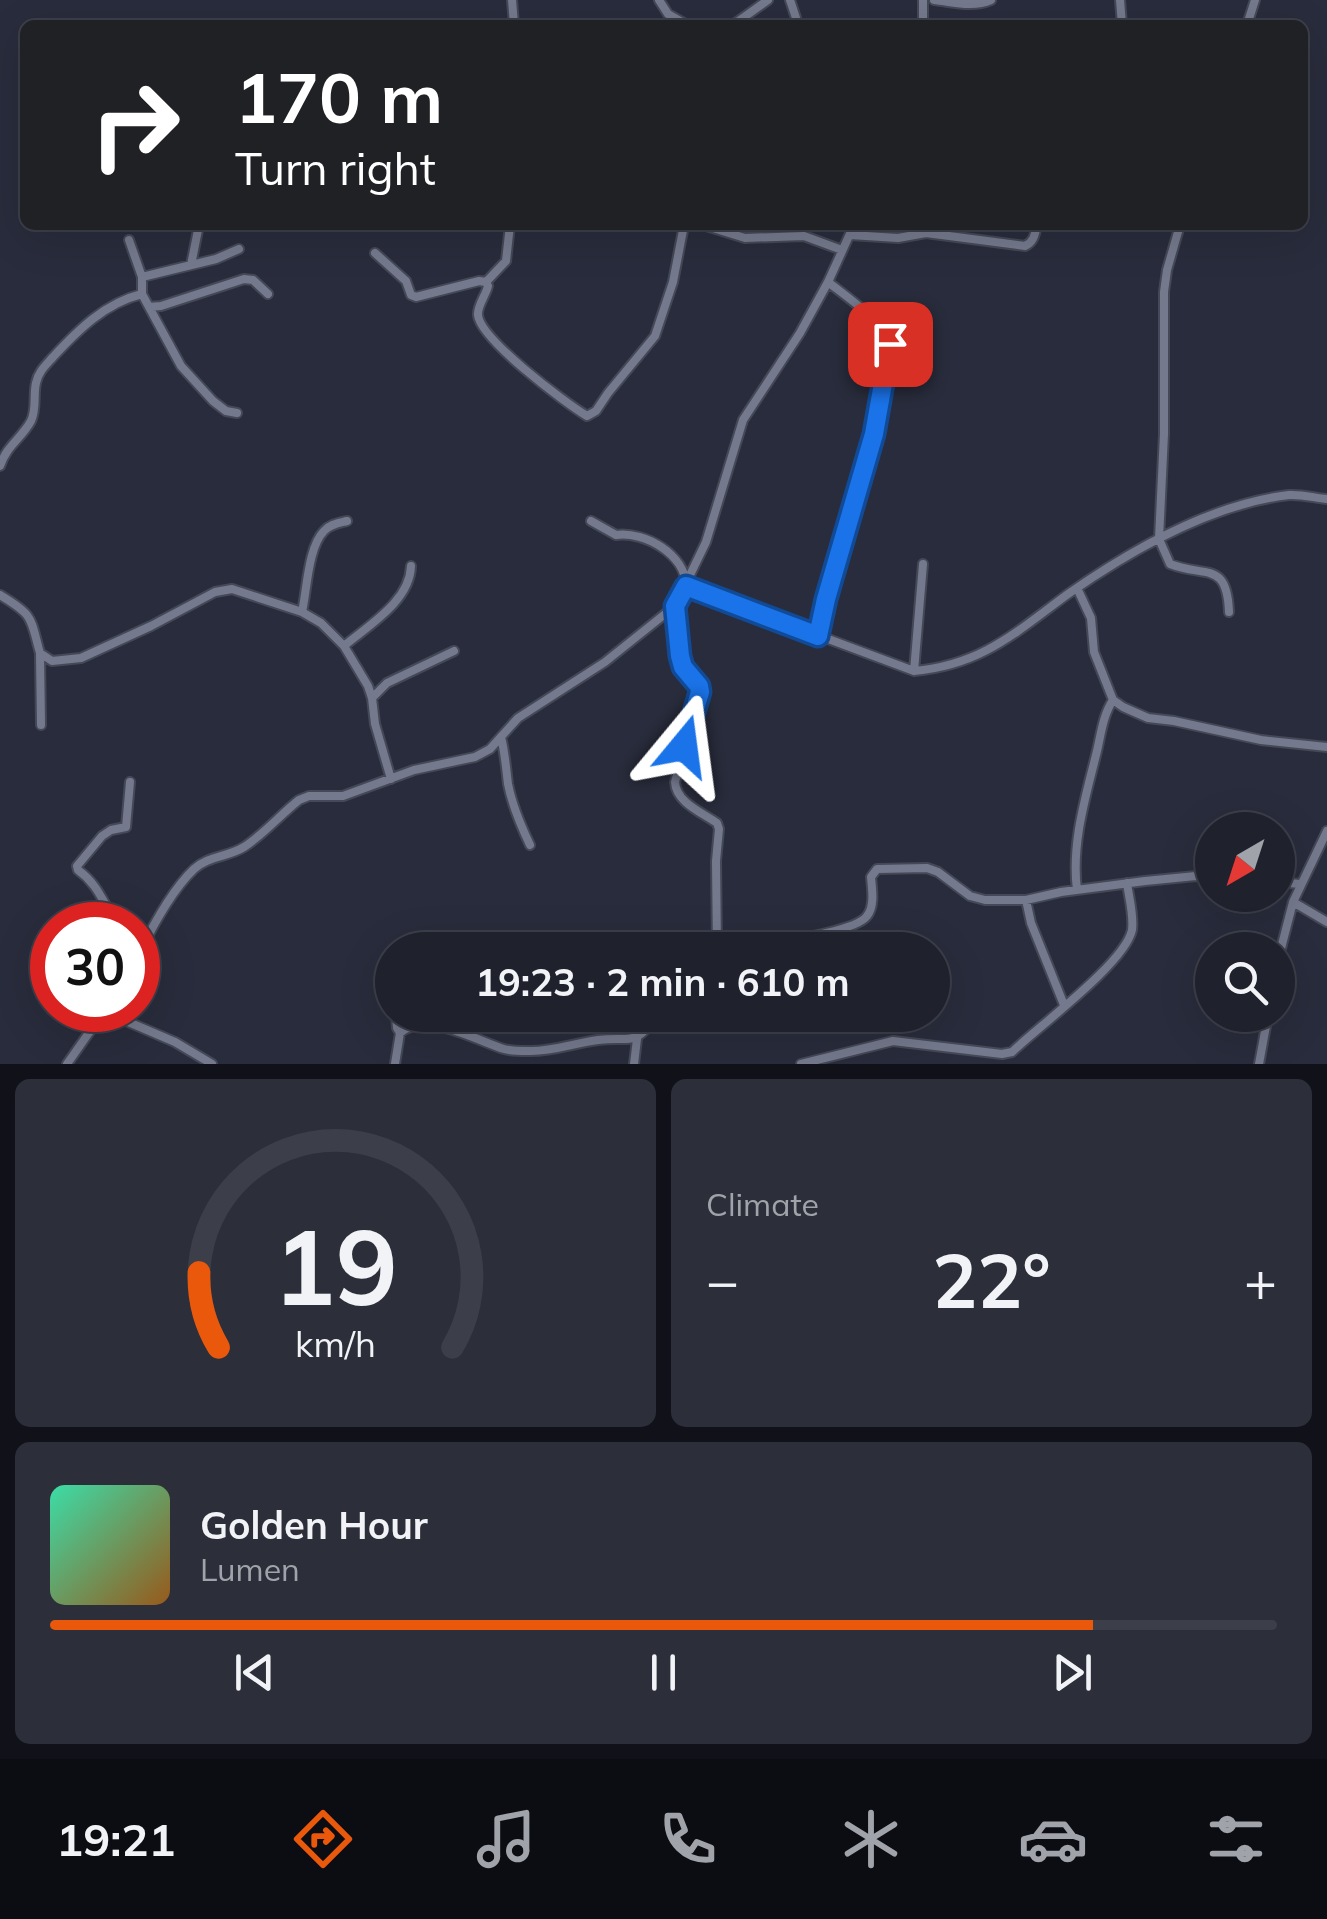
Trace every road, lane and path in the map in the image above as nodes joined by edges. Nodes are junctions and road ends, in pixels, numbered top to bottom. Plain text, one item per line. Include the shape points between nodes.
1 (659, 0) edge
2 (768, 0) edge
3 (923, 0) edge
4 (934, 0) edge
5 (991, 0) edge
6 (678, 20) edge
7 (740, 20) edge
8 (922, 20) edge
9 (199, 230) edge
10 (509, 230) edge
11 (683, 230) edge
12 (720, 230) edge
13 (802, 230) edge
14 (852, 230) edge
15 (1036, 230) edge
16 (1179, 230) edge
17 (850, 235) junction
18 (804, 236) junction
19 (130, 240) dead end
20 (239, 250) dead end
21 (842, 250) junction
22 (375, 252) dead end
23 (191, 264) junction
24 (142, 277) junction
25 (486, 282) junction
26 (828, 282) junction
27 (142, 294) junction
28 (268, 294) dead end
29 (149, 306) junction
30 (237, 413) dead end
31 (0, 466) edge
32 (1327, 500) edge
33 (347, 521) dead end
34 (591, 521) dead end
35 (1158, 539) junction
36 (923, 564) dead end
37 (411, 566) dead end
38 (686, 586) junction
39 (1077, 588) junction
40 (0, 595) edge
41 (675, 606) junction
42 (302, 612) junction
43 (1228, 612) dead end
44 (818, 636) junction
45 (344, 646) junction
46 (454, 651) dead end
47 (40, 653) junction
48 (914, 671) junction
49 (372, 698) junction
50 (1113, 700) junction
51 (41, 725) dead end
52 (501, 736) junction
53 (1327, 748) edge
54 (391, 778) junction
55 (130, 782) dead end
56 (1327, 831) edge
57 (530, 845) dead end
58 (1195, 876) edge
59 (1127, 884) junction
60 (1295, 884) edge
61 (1300, 884) junction
62 (1077, 890) junction
63 (1295, 895) edge
64 (1026, 900) junction
65 (103, 902) edge
66 (1295, 904) edge
67 (160, 915) edge
68 (1327, 922) edge
69 (717, 932) edge
70 (827, 932) edge
71 (1064, 1005) junction
72 (90, 1032) edge
73 (149, 1032) edge
74 (645, 1032) edge
75 (1265, 1032) edge
76 (400, 1033) joint
77 (636, 1038) junction
78 (1002, 1054) junction
79 (1008, 1063) edge
80 (67, 1064) edge
81 (212, 1064) edge
82 (396, 1064) edge
83 (634, 1064) edge
84 (802, 1064) edge
85 (1259, 1064) edge

1 - 6 street
2 - 7 street
3 - 8 street
4 - 5 street
9 - 23 street
10 - 25 street via 506,260
11 - 25 street via 655,336 586,416 514,361 483,327 478,310
12 - 18 street via 746,238
13 - 18 street
14 - 17 street
15 - 17 street via 1025,246 926,233
16 - 35 street via 1164,292
17 - 21 street
18 - 21 street
19 - 24 street
20 - 23 street
21 - 26 street
22 - 25 street via 416,297
23 - 24 street
24 - 27 street
26 - 38 street via 743,420
26 - 44 street via 890,344 874,434
27 - 29 street
27 - 31 street via 80,328 41,370 34,415
28 - 29 street via 244,279
29 - 30 street via 181,366 212,401
32 - 35 street via 1292,495 1229,508
33 - 42 street via 323,531 314,545
34 - 38 street via 657,544 681,568
35 - 39 street
35 - 43 street via 1170,564 1202,570 1225,584
36 - 48 street
37 - 45 street via 407,588 392,606
38 - 41 street
38 - 44 street
39 - 48 street via 987,651
39 - 50 street
40 - 47 street via 32,620
41 - 52 street
41 - 69 street via 683,667 700,692 675,790 719,829
42 - 45 street
42 - 47 street via 232,590 215,592 81,658 52,661
44 - 48 street
45 - 49 street
46 - 49 street
47 - 51 street
49 - 54 street
50 - 53 street via 1148,718
50 - 62 street via 1081,820
52 - 54 street via 475,757
52 - 57 street via 508,786
54 - 67 street via 343,796 299,800 243,848 198,865
55 - 65 street via 126,828 102,836 77,866
56 - 61 street
58 - 59 street
59 - 62 street
59 - 71 street via 1129,939 1096,980
60 - 61 street
61 - 63 street
62 - 64 street
64 - 70 street via 970,896 927,868 878,870 871,877 868,916
64 - 71 street
66 - 68 street
71 - 78 street
72 - 80 street
73 - 81 street
74 - 77 street
75 - 85 street
76 - 77 street via 412,1025 436,1027 529,1052
76 - 82 street
77 - 83 street
78 - 79 street
78 - 84 street via 893,1041

